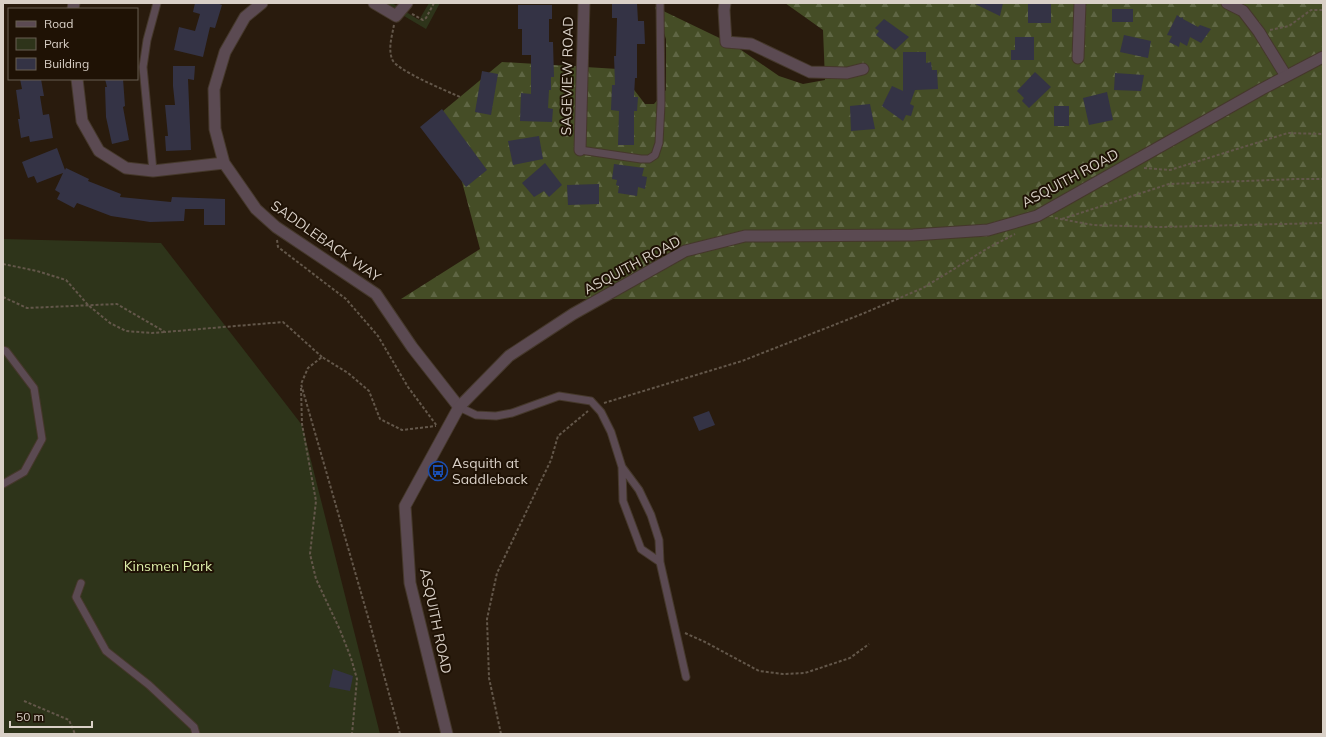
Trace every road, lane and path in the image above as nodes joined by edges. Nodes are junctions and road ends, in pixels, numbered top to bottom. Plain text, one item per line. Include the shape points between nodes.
1 (158, 3) edge
2 (262, 3) edge
3 (374, 3) edge
4 (434, 3) edge
5 (584, 3) edge
6 (660, 3) edge
7 (725, 3) edge
8 (1080, 3) edge
9 (1227, 3) edge
10 (402, 9) edge
11 (1323, 10) edge
12 (1259, 32) junction
13 (1323, 57) edge
14 (1078, 58) dead end
15 (863, 69) dead end
16 (1286, 76) junction
17 (77, 80) edge
18 (460, 97) dead end
19 (1323, 134) edge
20 (580, 150) joint
21 (224, 163) junction
22 (1124, 167) junction
23 (153, 171) junction
24 (1323, 179) edge
25 (1037, 216) junction
26 (1061, 219) junction
27 (1323, 223) edge
28 (276, 227) junction
29 (1015, 234) dead end
30 (3, 264) edge
31 (3, 297) edge
32 (88, 306) junction
33 (165, 332) junction
34 (3, 350) edge
35 (322, 357) junction
36 (301, 384) junction
37 (596, 406) junction
38 (459, 408) junction
39 (441, 429) junction
40 (622, 467) junction
41 (3, 484) edge
42 (660, 562) junction
43 (81, 583) dead end
44 (675, 628) junction
45 (869, 644) dead end
46 (686, 677) dead end
47 (24, 701) dead end
48 (74, 734) edge
49 (196, 734) edge
50 (352, 734) edge
51 (400, 734) edge
52 (447, 734) edge
53 (501, 734) edge

1 - 23 lane via 142,67
2 - 21 street, SADDLEBACK WAY via 245,17 225,52 214,89 215,129
3 - 10 street
4 - 10 path via 423,20
5 - 20 street, SAGEVIEW ROAD
6 - 20 lane via 659,143 655,155 649,159 641,159
7 - 15 street via 726,42 751,44 810,72 847,73
8 - 14 street
9 - 12 street via 1243,11
10 - 18 path via 390,49 392,61 402,70
11 - 12 path via 1311,10 1290,26
12 - 16 street
13 - 16 street, ASQUITH ROAD
16 - 22 street, ASQUITH ROAD
17 - 23 street via 82,121 99,151 126,168
19 - 22 path via 1288,133 1170,170
21 - 23 street
21 - 28 street, SADDLEBACK WAY via 256,209
22 - 25 street, ASQUITH ROAD
24 - 26 path via 1169,184
25 - 26 path
25 - 38 street, ASQUITH ROAD via 988,230 912,235 745,236 685,252 573,314 510,356
26 - 27 path via 1093,225 1153,227
28 - 38 street, SADDLEBACK WAY via 376,294 412,347
28 - 39 path via 278,248 346,299 378,336 408,387
29 - 37 path via 923,288 862,314 742,361
30 - 32 path via 66,280
31 - 32 path via 27,308
32 - 33 path via 117,304
32 - 33 path via 110,323 126,331
33 - 35 path via 283,322
34 - 41 lane via 34,388 42,439 24,472
35 - 36 path via 308,368
35 - 39 path via 348,372 369,391 380,419 402,430
36 - 50 path via 302,424 316,501 310,554 316,578 340,630 357,679
36 - 51 path
37 - 38 lane via 591,401 559,396 496,416 476,415
37 - 40 lane via 611,432
37 - 53 path via 558,436 551,460 498,572 487,619 489,678
38 - 39 street, ASQUITH ROAD
39 - 52 street, ASQUITH ROAD via 405,506 410,583
40 - 42 lane via 639,490 651,516 659,540
40 - 42 lane via 624,501 642,549
42 - 44 lane
43 - 49 lane via 76,597 106,651 155,691 194,727
44 - 45 path via 759,671 782,674 805,673 850,658
44 - 46 lane
47 - 48 path via 69,720

